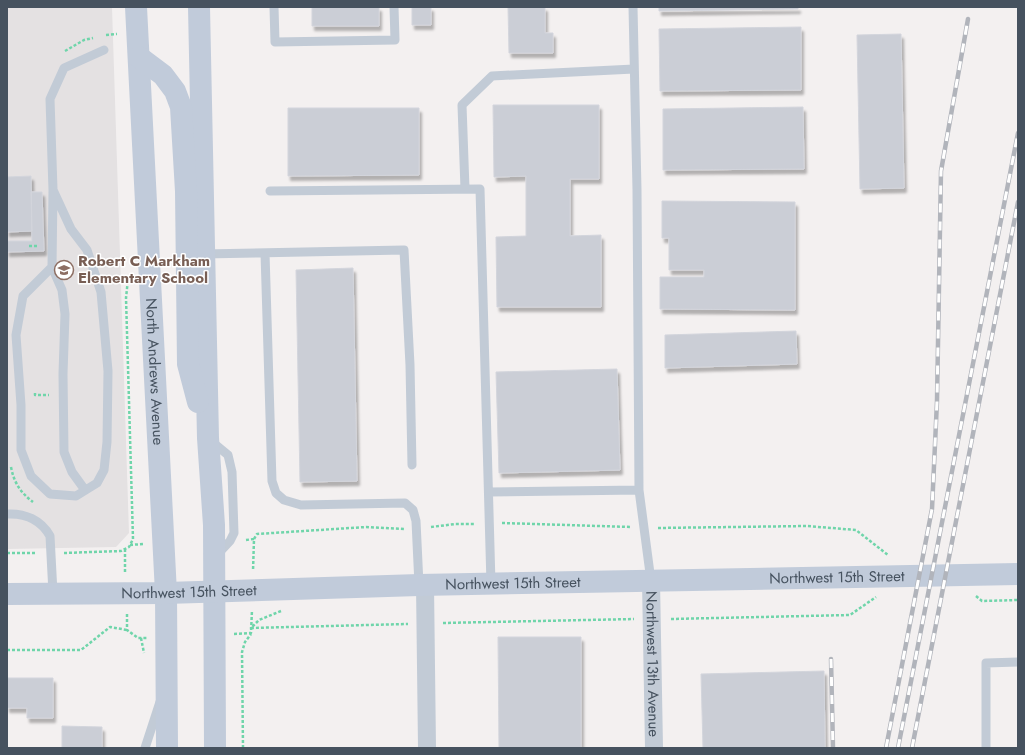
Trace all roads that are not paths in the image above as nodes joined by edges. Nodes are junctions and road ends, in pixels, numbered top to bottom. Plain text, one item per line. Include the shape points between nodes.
1 (136, 7) edge
2 (199, 7) edge
3 (274, 7) edge
4 (394, 7) edge
5 (633, 7) edge
6 (104, 50) dead end
7 (138, 57) junction
8 (634, 69) junction
9 (465, 189) junction
10 (53, 190) junction
11 (270, 191) dead end
12 (265, 253) junction
13 (203, 254) junction
14 (52, 267) junction
15 (208, 438) junction
16 (412, 465) dead end
17 (85, 490) junction
18 (639, 490) junction
19 (488, 492) junction
20 (7, 514) edge
21 (1018, 574) edge
22 (651, 581) junction
23 (491, 584) junction
24 (422, 585) junction
25 (214, 591) junction
26 (53, 593) junction
27 (166, 593) junction
28 (7, 594) edge
29 (1018, 662) edge
30 (166, 684) junction
31 (145, 748) edge
32 (166, 748) edge
33 (215, 748) edge
34 (427, 748) edge
35 (654, 748) edge
36 (986, 748) edge

1 - 7 street, North Andrews Avenue
2 - 13 street
3 - 4 lane via 275,42 394,40
5 - 8 lane
6 - 10 lane via 64,68 50,99
7 - 15 street via 163,75 175,91 181,107 186,190 188,364
7 - 27 street, North Andrews Avenue
8 - 9 lane via 492,76 462,105
8 - 18 lane
9 - 11 lane
9 - 19 lane via 480,189
10 - 14 lane
10 - 17 lane via 71,229 87,250 101,292 108,371 106,449 104,470 97,483
12 - 13 lane
12 - 16 lane via 404,250
12 - 24 lane via 272,481 276,493 284,500 301,505 405,503 410,506 415,515
13 - 15 street
14 - 17 lane via 62,290 65,314 64,452 72,472
14 - 17 lane via 23,296 19,315 16,336 21,450 31,476 50,494 76,496
15 - 25 street via 214,525
18 - 19 lane
18 - 22 lane
19 - 23 lane
20 - 26 lane via 32,519 46,528 50,536
21 - 22 street, Northwest 15th Street
22 - 23 street, Northwest 15th Street
22 - 35 street, Northwest 13th Avenue
23 - 24 street, Northwest 15th Street
24 - 25 street, Northwest 15th Street
24 - 34 street via 426,623
25 - 27 street, Northwest 15th Street
25 - 33 street
26 - 27 street, Northwest 15th Street
26 - 28 street, Northwest 15th Street
27 - 30 street, North Andrews Avenue
29 - 36 lane via 986,662
30 - 31 lane
30 - 32 street, North Andrews Avenue

